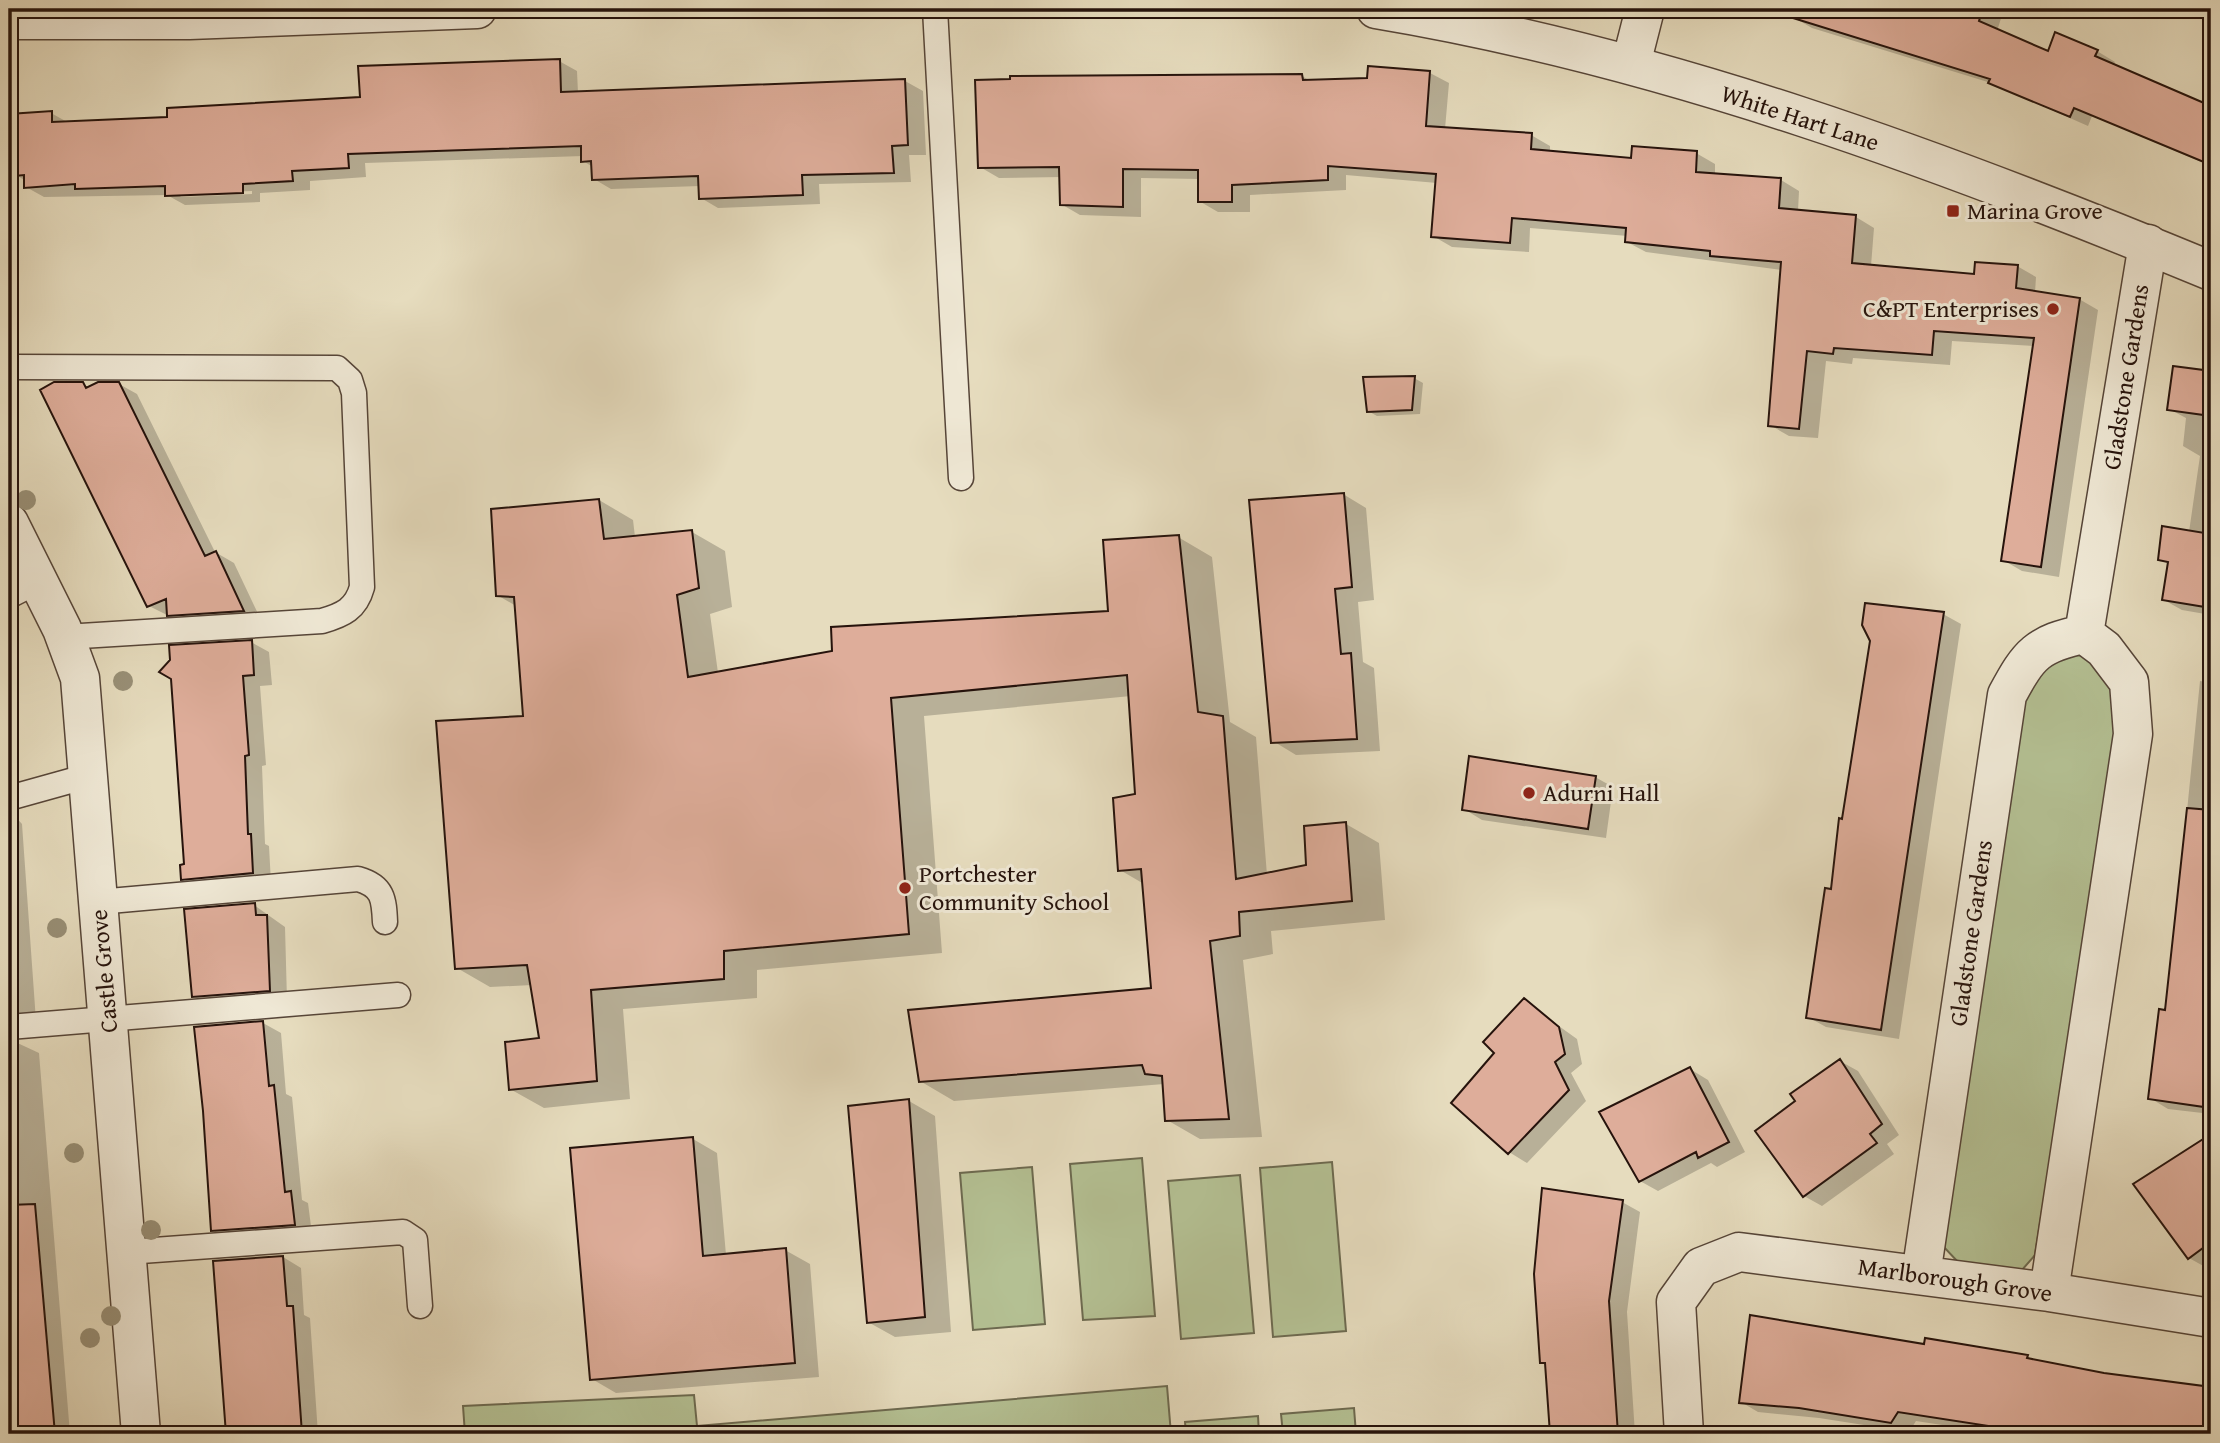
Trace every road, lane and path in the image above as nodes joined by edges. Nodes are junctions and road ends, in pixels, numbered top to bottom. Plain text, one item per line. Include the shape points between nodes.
1 (477, 9) edge
2 (934, 9) edge
3 (1376, 9) edge
4 (1645, 9) edge
5 (22, 17) edge
6 (1631, 64) junction
7 (2148, 244) junction
8 (2211, 271) edge
9 (9, 367) edge
10 (961, 478) dead end
11 (9, 523) edge
12 (23, 588) edge
13 (2084, 634) junction
14 (65, 637) junction
15 (88, 776) junction
16 (9, 798) edge
17 (98, 902) junction
18 (385, 922) dead end
19 (398, 995) dead end
20 (108, 1020) junction
21 (9, 1027) edge
22 (127, 1252) junction
23 (1921, 1275) junction
24 (2049, 1292) junction
25 (420, 1306) dead end
26 (2211, 1318) edge
27 (141, 1434) edge
28 (1684, 1434) edge

1 - 5 street via 189,20
2 - 10 lane
3 - 6 street, White Hart Lane via 1483,27
4 - 6 street
6 - 7 street, White Hart Lane via 1880,143
7 - 8 street, White Hart Lane
7 - 13 street, Gladstone Gardens
9 - 14 lane via 337,368 350,380 354,393 362,587 358,600 344,614 322,621
11 - 12 street, Castle Grove
12 - 14 street, Castle Grove
13 - 23 street, Gladstone Gardens via 2056,640 2025,661 2007,695
13 - 24 street via 2104,649 2129,682 2133,734
14 - 15 street, Castle Grove via 80,678
15 - 16 lane
15 - 17 street, Castle Grove
17 - 18 lane via 358,879 373,883 384,897
17 - 20 street, Castle Grove
19 - 20 lane
20 - 21 lane
20 - 22 street, Castle Grove
22 - 25 lane via 403,1232 415,1240
22 - 27 street, Castle Grove
23 - 24 street, Marlborough Grove
23 - 28 street, Marlborough Grove via 1739,1252 1701,1267 1676,1301
24 - 26 street, Marlborough Grove

